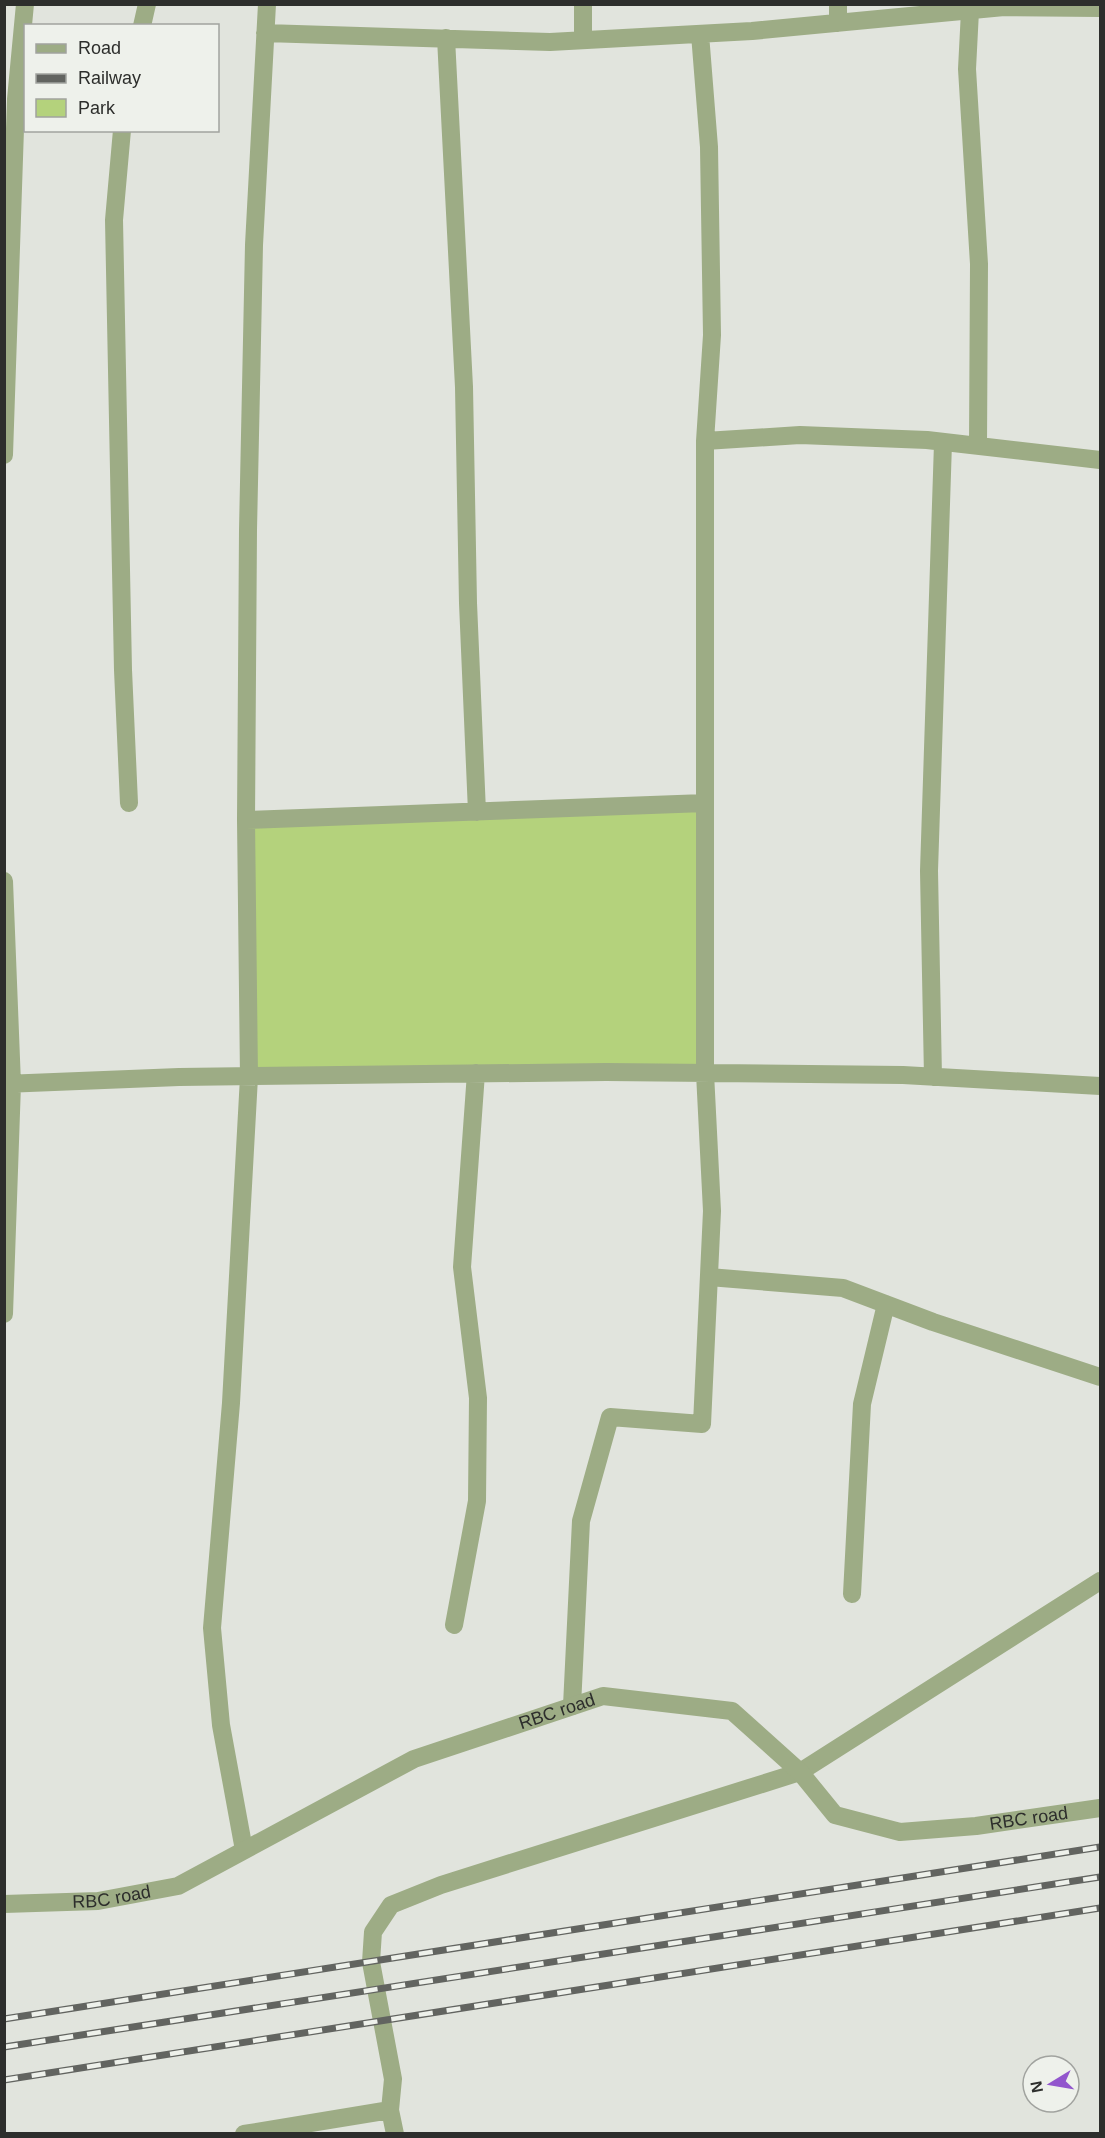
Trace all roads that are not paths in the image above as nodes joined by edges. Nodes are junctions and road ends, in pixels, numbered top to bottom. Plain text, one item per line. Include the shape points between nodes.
1 (26, 4) edge
2 (147, 4) edge
3 (267, 4) edge
4 (583, 4) edge
5 (1101, 8) edge
6 (970, 11) junction
7 (838, 14) edge
8 (142, 24) edge
9 (265, 33) junction
10 (700, 34) junction
11 (446, 38) junction
12 (582, 40) junction
13 (12, 60) edge
14 (122, 132) edge
15 (705, 441) junction
16 (942, 443) junction
17 (978, 445) junction
18 (4, 455) edge
19 (1101, 460) edge
20 (129, 803) dead end
21 (705, 803) junction
22 (477, 812) junction
23 (246, 820) junction
24 (4, 881) edge
25 (476, 1073) junction
26 (705, 1073) junction
27 (249, 1077) junction
28 (933, 1077) junction
29 (8, 1084) edge
30 (1101, 1086) edge
31 (709, 1277) junction
32 (886, 1304) junction
33 (4, 1314) edge
34 (1101, 1377) edge
35 (1101, 1581) edge
36 (852, 1594) dead end
37 (454, 1625) dead end
38 (572, 1706) junction
39 (800, 1772) junction
40 (1101, 1808) edge
41 (244, 1850) junction
42 (4, 1904) edge
43 (390, 2110) junction
44 (244, 2133) edge
45 (395, 2133) edge

1 - 13 street
2 - 8 street
3 - 9 street
4 - 12 street
5 - 6 street
6 - 7 street
6 - 17 street via 967,69 979,264
7 - 10 street
9 - 11 street
9 - 23 street via 253,269
10 - 12 street
10 - 15 street via 709,147 712,334
11 - 12 street
11 - 22 street via 464,387
13 - 18 street via 16,99
14 - 20 street via 114,220
15 - 16 street via 800,435
15 - 21 street
16 - 17 street
16 - 28 street via 929,871
17 - 19 street
21 - 22 street
21 - 26 street
22 - 23 street
23 - 27 street
24 - 29 street
25 - 26 street
25 - 27 street
25 - 37 street via 462,1266 478,1398 477,1501
26 - 28 street
26 - 31 street via 712,1211
27 - 29 street
27 - 41 street via 231,1403 212,1628 221,1725
28 - 30 street
29 - 33 street
31 - 32 street via 843,1288
31 - 38 street via 702,1424 610,1417 581,1521
32 - 34 street
32 - 36 street via 862,1404
35 - 39 street
38 - 39 street, RBC road via 603,1696 732,1711
38 - 41 street, RBC road via 414,1759
39 - 40 street, RBC road via 835,1815 900,1832 976,1826
39 - 43 street via 441,1885 391,1905 373,1932 371,1962 393,2079
41 - 42 street, RBC road via 178,1886 98,1901
43 - 44 street
43 - 45 street

